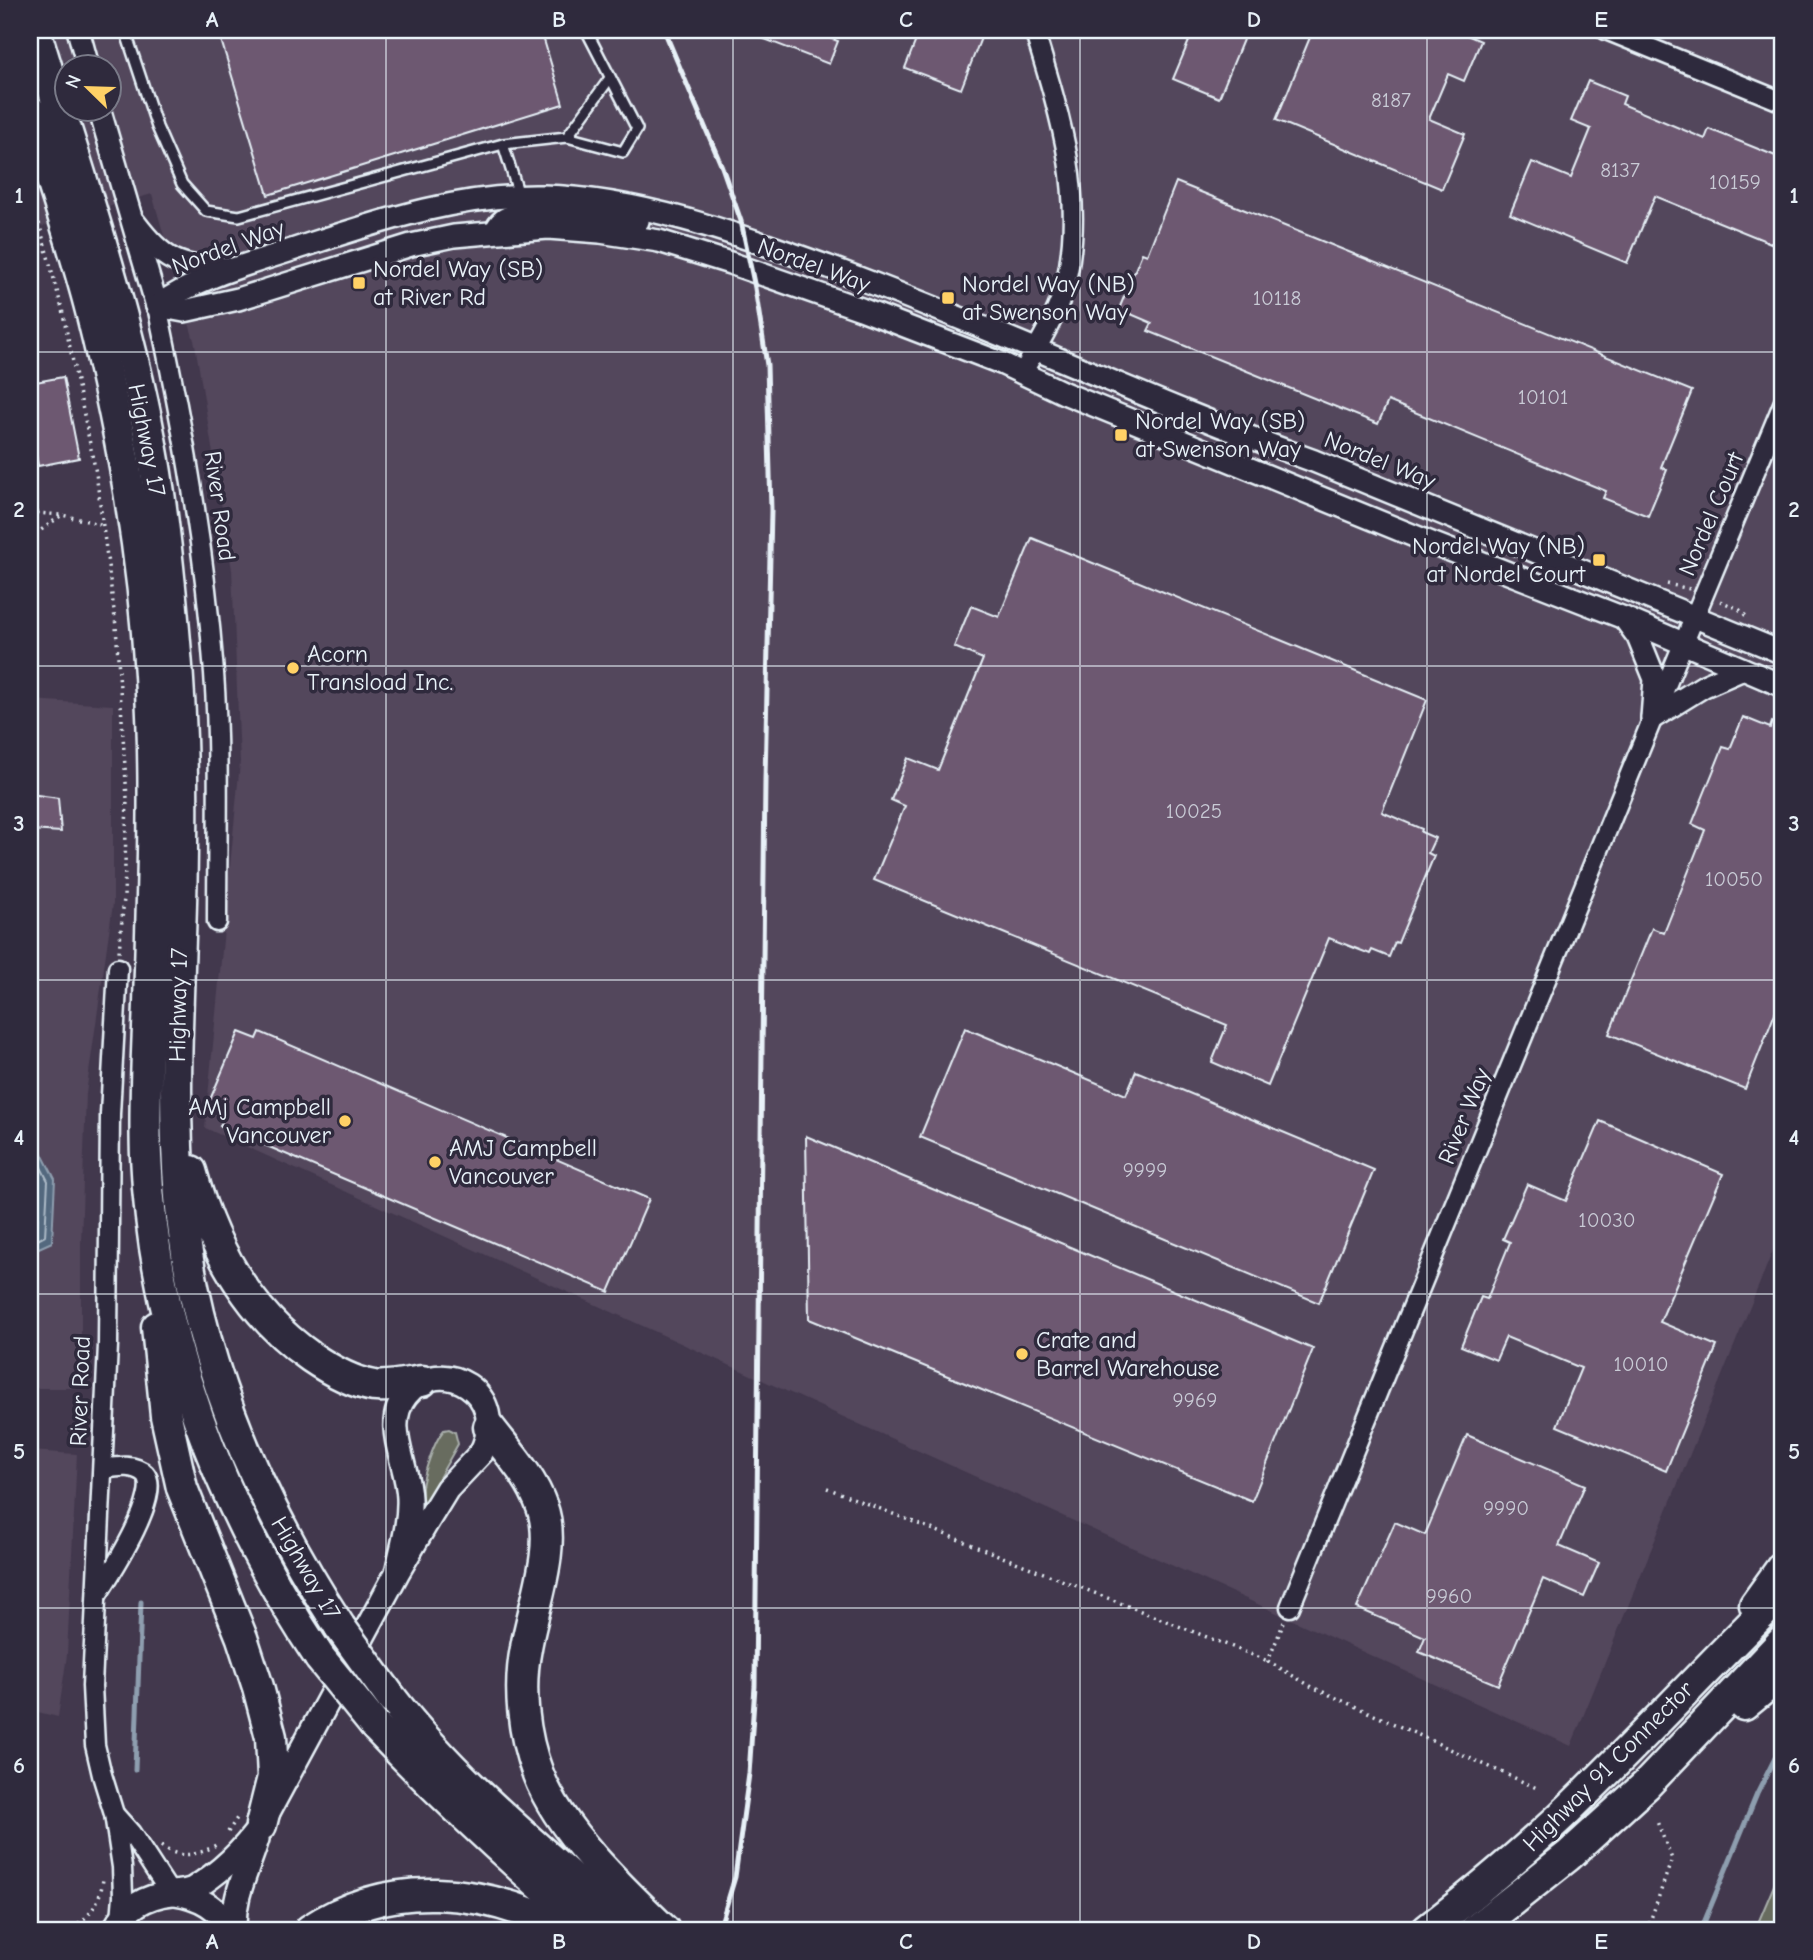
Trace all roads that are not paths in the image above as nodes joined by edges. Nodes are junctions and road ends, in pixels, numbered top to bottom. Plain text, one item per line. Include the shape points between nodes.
1 (35, 30) edge
2 (78, 30) edge
3 (125, 30) edge
4 (586, 30) edge
5 (1034, 30) edge
6 (1606, 30) edge
7 (84, 52) edge
8 (610, 78) junction
9 (1783, 102) edge
10 (30, 111) edge
11 (103, 122) edge
12 (567, 137) junction
13 (503, 144) junction
14 (519, 197) junction
15 (655, 212) junction
16 (129, 216) junction
17 (495, 231) junction
18 (242, 267) junction
19 (157, 306) junction
20 (1036, 349) junction
21 (1023, 372) junction
22 (1783, 404) edge
23 (1695, 615) junction
24 (1624, 618) junction
25 (1683, 643) junction
26 (1783, 653) edge
27 (1743, 669) junction
28 (1783, 685) edge
29 (1653, 718) junction
30 (217, 922) dead end
31 (118, 968) road end
32 (176, 1095) junction
33 (153, 1235) junction
34 (422, 1381) junction
35 (489, 1427) junction
36 (103, 1469) junction
37 (1783, 1566) edge
38 (397, 1573) junction
39 (1783, 1593) edge
40 (97, 1596) junction
41 (1290, 1607) road end
42 (1783, 1641) edge
43 (1721, 1654) junction
44 (1783, 1673) edge
45 (1646, 1785) junction
46 (114, 1814) junction
47 (250, 1820) junction
48 (171, 1893) junction
49 (632, 1921) edge
50 (115, 1925) edge
51 (232, 1930) edge
52 (310, 1930) edge
53 (566, 1930) edge
54 (592, 1930) edge
55 (664, 1930) edge
56 (1427, 1930) edge
57 (1475, 1930) edge

1 - 32 highway, Highway 17 via 119,307 154,460 164,534 181,733
2 - 7 street
3 - 13 lane via 177,173 206,211 239,216
4 - 8 lane
5 - 20 street via 1061,122 1075,223 1066,282
6 - 9 street
8 - 12 lane
8 - 12 lane via 638,129 623,152
10 - 33 highway, Highway 17 via 90,306 110,390 142,587 153,741 145,1109
11 - 16 street, River Road
12 - 13 lane
13 - 14 lane
14 - 15 street, Nordel Way via 608,202
14 - 18 street, Nordel Way via 478,199 403,214
15 - 17 street via 638,221 547,213 514,215
15 - 20 street, Nordel Way via 779,249
16 - 18 street via 162,253 185,265
16 - 19 street, River Road
17 - 19 street, Nordel Way via 411,245 238,299 184,311
17 - 21 street, Nordel Way via 548,228 659,241 861,309
18 - 19 street, Nordel Way via 177,291
19 - 30 street, River Road via 196,503 214,672
20 - 21 street
20 - 23 street, Nordel Way
21 - 24 street, Nordel Way via 1089,404
22 - 23 street, Nordel Court
23 - 25 street, Nordel Court
23 - 26 street, Nordel Way
24 - 25 street, Nordel Way
24 - 29 street via 1638,637 1655,679
25 - 27 street, Nordel Way
25 - 29 street, River Way
27 - 28 street, Nordel Way
27 - 29 street via 1704,686
29 - 41 street, River Way
31 - 36 street, River Road via 110,1114
32 - 34 highway via 198,1196 223,1258 252,1303 305,1353 352,1380 376,1387
32 - 49 highway, Highway 17, bridge via 180,1202 210,1353 245,1453 295,1555 340,1627 415,1729 475,1791
33 - 47 highway via 160,1374 172,1452 194,1522 242,1638 271,1737 273,1777
33 - 54 highway, Highway 17, bridge via 180,1365 210,1452 269,1576 320,1658 437,1792
34 - 35 main road via 451,1378 468,1385 485,1405
34 - 38 main road via 403,1398 395,1422 409,1501
35 - 38 main road via 481,1453 447,1489
35 - 49 highway via 527,1477 545,1520 546,1549 522,1679 526,1728 537,1773 559,1814
36 - 40 street, River Road
36 - 40 street via 138,1470 149,1482 149,1492 131,1537
37 - 43 highway
38 - 47 main road
39 - 43 highway, Highway 91 Connector
40 - 46 street, River Road via 93,1720
42 - 45 highway, Highway 91 Connector
43 - 56 highway, Highway 91 Connector via 1574,1804
44 - 45 highway
45 - 57 highway, Highway 91 Connector via 1558,1865
46 - 48 street, River Road
46 - 50 street, River Road via 123,1896
47 - 48 main road via 244,1849 190,1891
47 - 51 main road
48 - 50 main road via 134,1906
48 - 51 main road via 211,1905
49 - 55 highway
52 - 53 highway via 355,1907 393,1895 429,1892 480,1899

